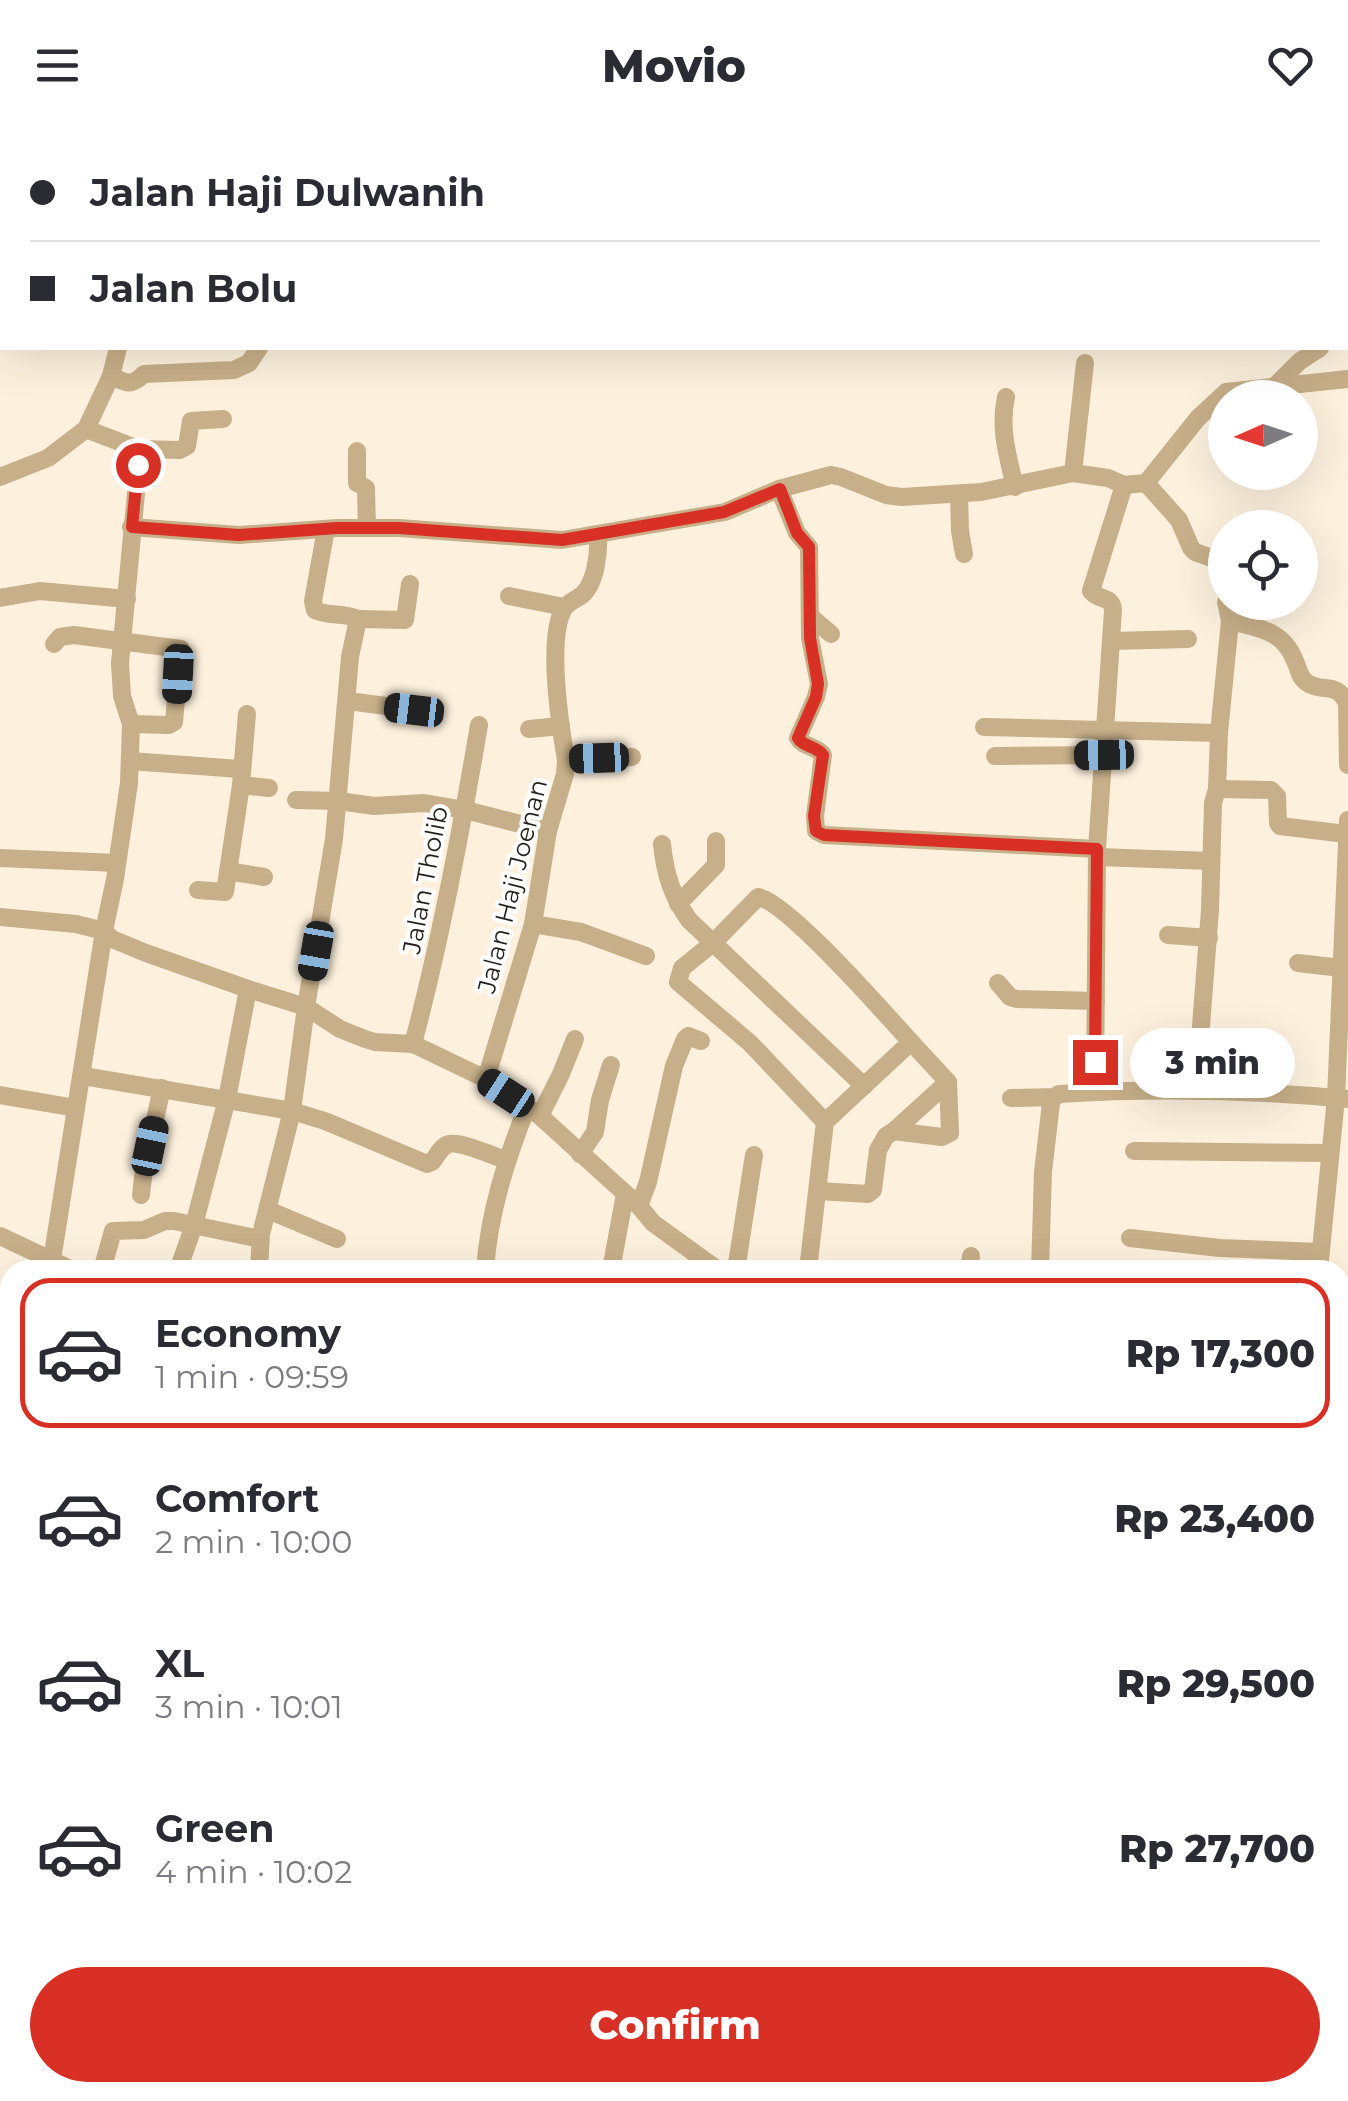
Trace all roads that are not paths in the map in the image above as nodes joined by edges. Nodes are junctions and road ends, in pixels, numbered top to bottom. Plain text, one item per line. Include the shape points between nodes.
1 (118, 350) edge
2 (258, 350) edge
3 (1317, 350) edge
4 (1084, 363) dead end
5 (111, 376) junction
6 (1348, 379) edge
7 (1281, 380) edge
8 (1318, 383) edge
9 (1006, 397) dead end
10 (1208, 408) edge
11 (223, 419) dead end
12 (86, 429) junction
13 (138, 450) junction
14 (358, 451) dead end
15 (1073, 473) junction
16 (0, 477) edge
17 (1146, 482) junction
18 (1124, 485) junction
19 (1015, 487) junction
20 (780, 489) junction
21 (959, 495) junction
22 (132, 527) junction
23 (367, 528) junction
24 (326, 529) junction
25 (598, 535) junction
26 (964, 554) dead end
27 (1208, 556) edge
28 (410, 584) dead end
29 (509, 596) dead end
30 (0, 598) edge
31 (126, 599) junction
32 (564, 607) junction
33 (811, 617) junction
34 (358, 619) junction
35 (1227, 620) edge
36 (1246, 620) edge
37 (831, 634) dead end
38 (1188, 639) dead end
39 (1112, 641) junction
40 (123, 643) junction
41 (54, 644) dead end
42 (181, 649) dead end
43 (178, 674) dead end
44 (348, 701) junction
45 (424, 711) dead end
46 (246, 714) dead end
47 (131, 724) junction
48 (479, 725) dead end
49 (561, 726) junction
50 (984, 727) dead end
51 (529, 729) dead end
52 (1105, 730) junction
53 (1219, 733) junction
54 (1104, 755) junction
55 (995, 756) dead end
56 (632, 758) dead end
57 (566, 760) junction
58 (130, 761) junction
59 (1348, 764) edge
60 (241, 777) junction
61 (269, 788) dead end
62 (1217, 789) junction
63 (296, 800) dead end
64 (338, 801) junction
65 (465, 810) junction
66 (1347, 827) edge
67 (548, 831) junction
68 (716, 841) dead end
69 (662, 844) dead end
70 (1098, 853) junction
71 (0, 858) edge
72 (1211, 860) junction
73 (117, 863) junction
74 (228, 871) junction
75 (264, 877) dead end
76 (198, 890) dead end
77 (678, 904) junction
78 (0, 916) edge
79 (532, 924) junction
80 (104, 931) junction
81 (1168, 935) dead end
82 (1208, 938) junction
83 (713, 942) junction
84 (646, 956) dead end
85 (1298, 962) dead end
86 (1341, 968) junction
87 (998, 982) dead end
88 (248, 989) junction
89 (1096, 1001) junction
90 (306, 1007) junction
91 (576, 1039) dead end
92 (701, 1041) dead end
93 (910, 1042) junction
94 (413, 1044) junction
95 (611, 1065) dead end
96 (82, 1076) junction
97 (486, 1080) junction
98 (948, 1082) junction
99 (864, 1086) junction
100 (162, 1088) junction
101 (1196, 1090) junction
102 (1095, 1092) junction
103 (0, 1095) edge
104 (1054, 1097) junction
105 (1010, 1098) dead end
106 (226, 1099) junction
107 (1342, 1099) edge
108 (76, 1108) junction
109 (292, 1110) junction
110 (533, 1111) junction
111 (825, 1122) junction
112 (894, 1131) junction
113 (1134, 1151) dead end
114 (580, 1154) junction
115 (1330, 1154) junction
116 (754, 1156) dead end
117 (506, 1160) junction
118 (818, 1191) junction
119 (141, 1195) dead end
120 (632, 1200) junction
121 (268, 1210) junction
122 (194, 1225) junction
123 (0, 1236) edge
124 (1130, 1238) dead end
125 (260, 1239) junction
126 (337, 1240) dead end
127 (52, 1260) joint
128 (105, 1260) edge
129 (182, 1260) edge
130 (259, 1260) edge
131 (485, 1260) edge
132 (614, 1260) edge
133 (703, 1260) edge
134 (738, 1260) edge
135 (809, 1260) edge
136 (1040, 1260) edge
137 (1301, 1260) edge
138 (1319, 1260) edge

1 - 5 street
2 - 5 street via 234,370 144,374 126,383
3 - 7 street
4 - 15 street
5 - 12 street
6 - 8 street
9 - 19 street via 1002,432
10 - 17 street
11 - 13 street via 191,421 187,446 180,450
12 - 13 street
12 - 16 street via 48,458
13 - 22 street
14 - 23 street
15 - 18 street
15 - 19 street
17 - 18 street
17 - 27 street via 1179,520 1191,548
18 - 39 street via 1090,590 1112,604
19 - 21 street
20 - 21 street via 832,475 886,496
20 - 25 street via 724,512
20 - 33 street via 809,547
21 - 26 street
22 - 24 street via 239,535
22 - 31 street
23 - 24 street
23 - 25 street via 541,540
24 - 34 street via 314,610
25 - 32 street, Jalan Haji Joenan via 587,588
28 - 34 street via 404,620
29 - 32 street
30 - 31 street via 40,591
31 - 40 street
32 - 49 street, Jalan Haji Joenan via 555,657
33 - 37 street
33 - 70 street via 818,690 798,738 823,755 814,816 819,834
34 - 44 street
35 - 53 street
36 - 59 street via 1276,635 1305,682 1345,697
38 - 39 street
39 - 52 street
40 - 41 street via 74,635
40 - 42 street
40 - 47 street via 122,696
43 - 47 street via 174,722
44 - 45 street
44 - 64 street
46 - 60 street
47 - 58 street
48 - 65 street, Jalan Tholib
49 - 51 street
49 - 57 street, Jalan Haji Joenan
50 - 52 street
52 - 53 street
52 - 54 street
53 - 62 street
54 - 55 street
54 - 70 street
56 - 57 street
57 - 67 street, Jalan Haji Joenan
58 - 60 street
58 - 73 street
60 - 61 street
60 - 74 street
62 - 66 street via 1271,790 1280,826
62 - 72 street
63 - 64 street
64 - 65 street
64 - 90 street
65 - 67 street
65 - 94 street, Jalan Tholib
66 - 86 street
67 - 79 street, Jalan Haji Joenan
68 - 77 street via 716,865
69 - 77 street
70 - 72 street
70 - 89 street
71 - 73 street
72 - 82 street
73 - 80 street
74 - 75 street
74 - 76 street via 226,892
77 - 83 street
78 - 80 street
79 - 84 street via 580,932
79 - 97 street, Jalan Haji Joenan
80 - 88 street
80 - 96 street
81 - 82 street
82 - 101 street
83 - 93 street via 758,897 772,902
83 - 99 street
83 - 111 street via 682,968 678,982 750,1043
85 - 86 street
86 - 107 street
87 - 89 street via 1017,999
88 - 90 street
88 - 106 street
89 - 102 street
90 - 94 street via 365,1039
90 - 109 street
91 - 110 street via 561,1074
92 - 120 street via 685,1039 655,1156
93 - 98 street
93 - 99 street
94 - 97 street
95 - 114 street via 595,1132
96 - 100 street
96 - 108 street
97 - 110 street
98 - 112 street
98 - 112 street via 947,1136
99 - 111 street
100 - 106 street
100 - 119 street
101 - 102 street
101 - 107 street
102 - 104 street
103 - 108 street
104 - 105 street
104 - 136 street
106 - 109 street
106 - 122 street
107 - 115 street
108 - 127 street
109 - 117 street via 428,1164 449,1144
109 - 121 street
110 - 114 street
110 - 117 street
111 - 118 street
112 - 118 street via 880,1145 868,1194
113 - 115 street
114 - 120 street
115 - 138 street
116 - 134 street
117 - 131 street
118 - 135 street
120 - 132 street
120 - 133 street
121 - 125 street
121 - 126 street
122 - 125 street
122 - 128 street via 165,1221 144,1230 113,1230
122 - 129 street
123 - 127 street
124 - 137 street
125 - 130 street

